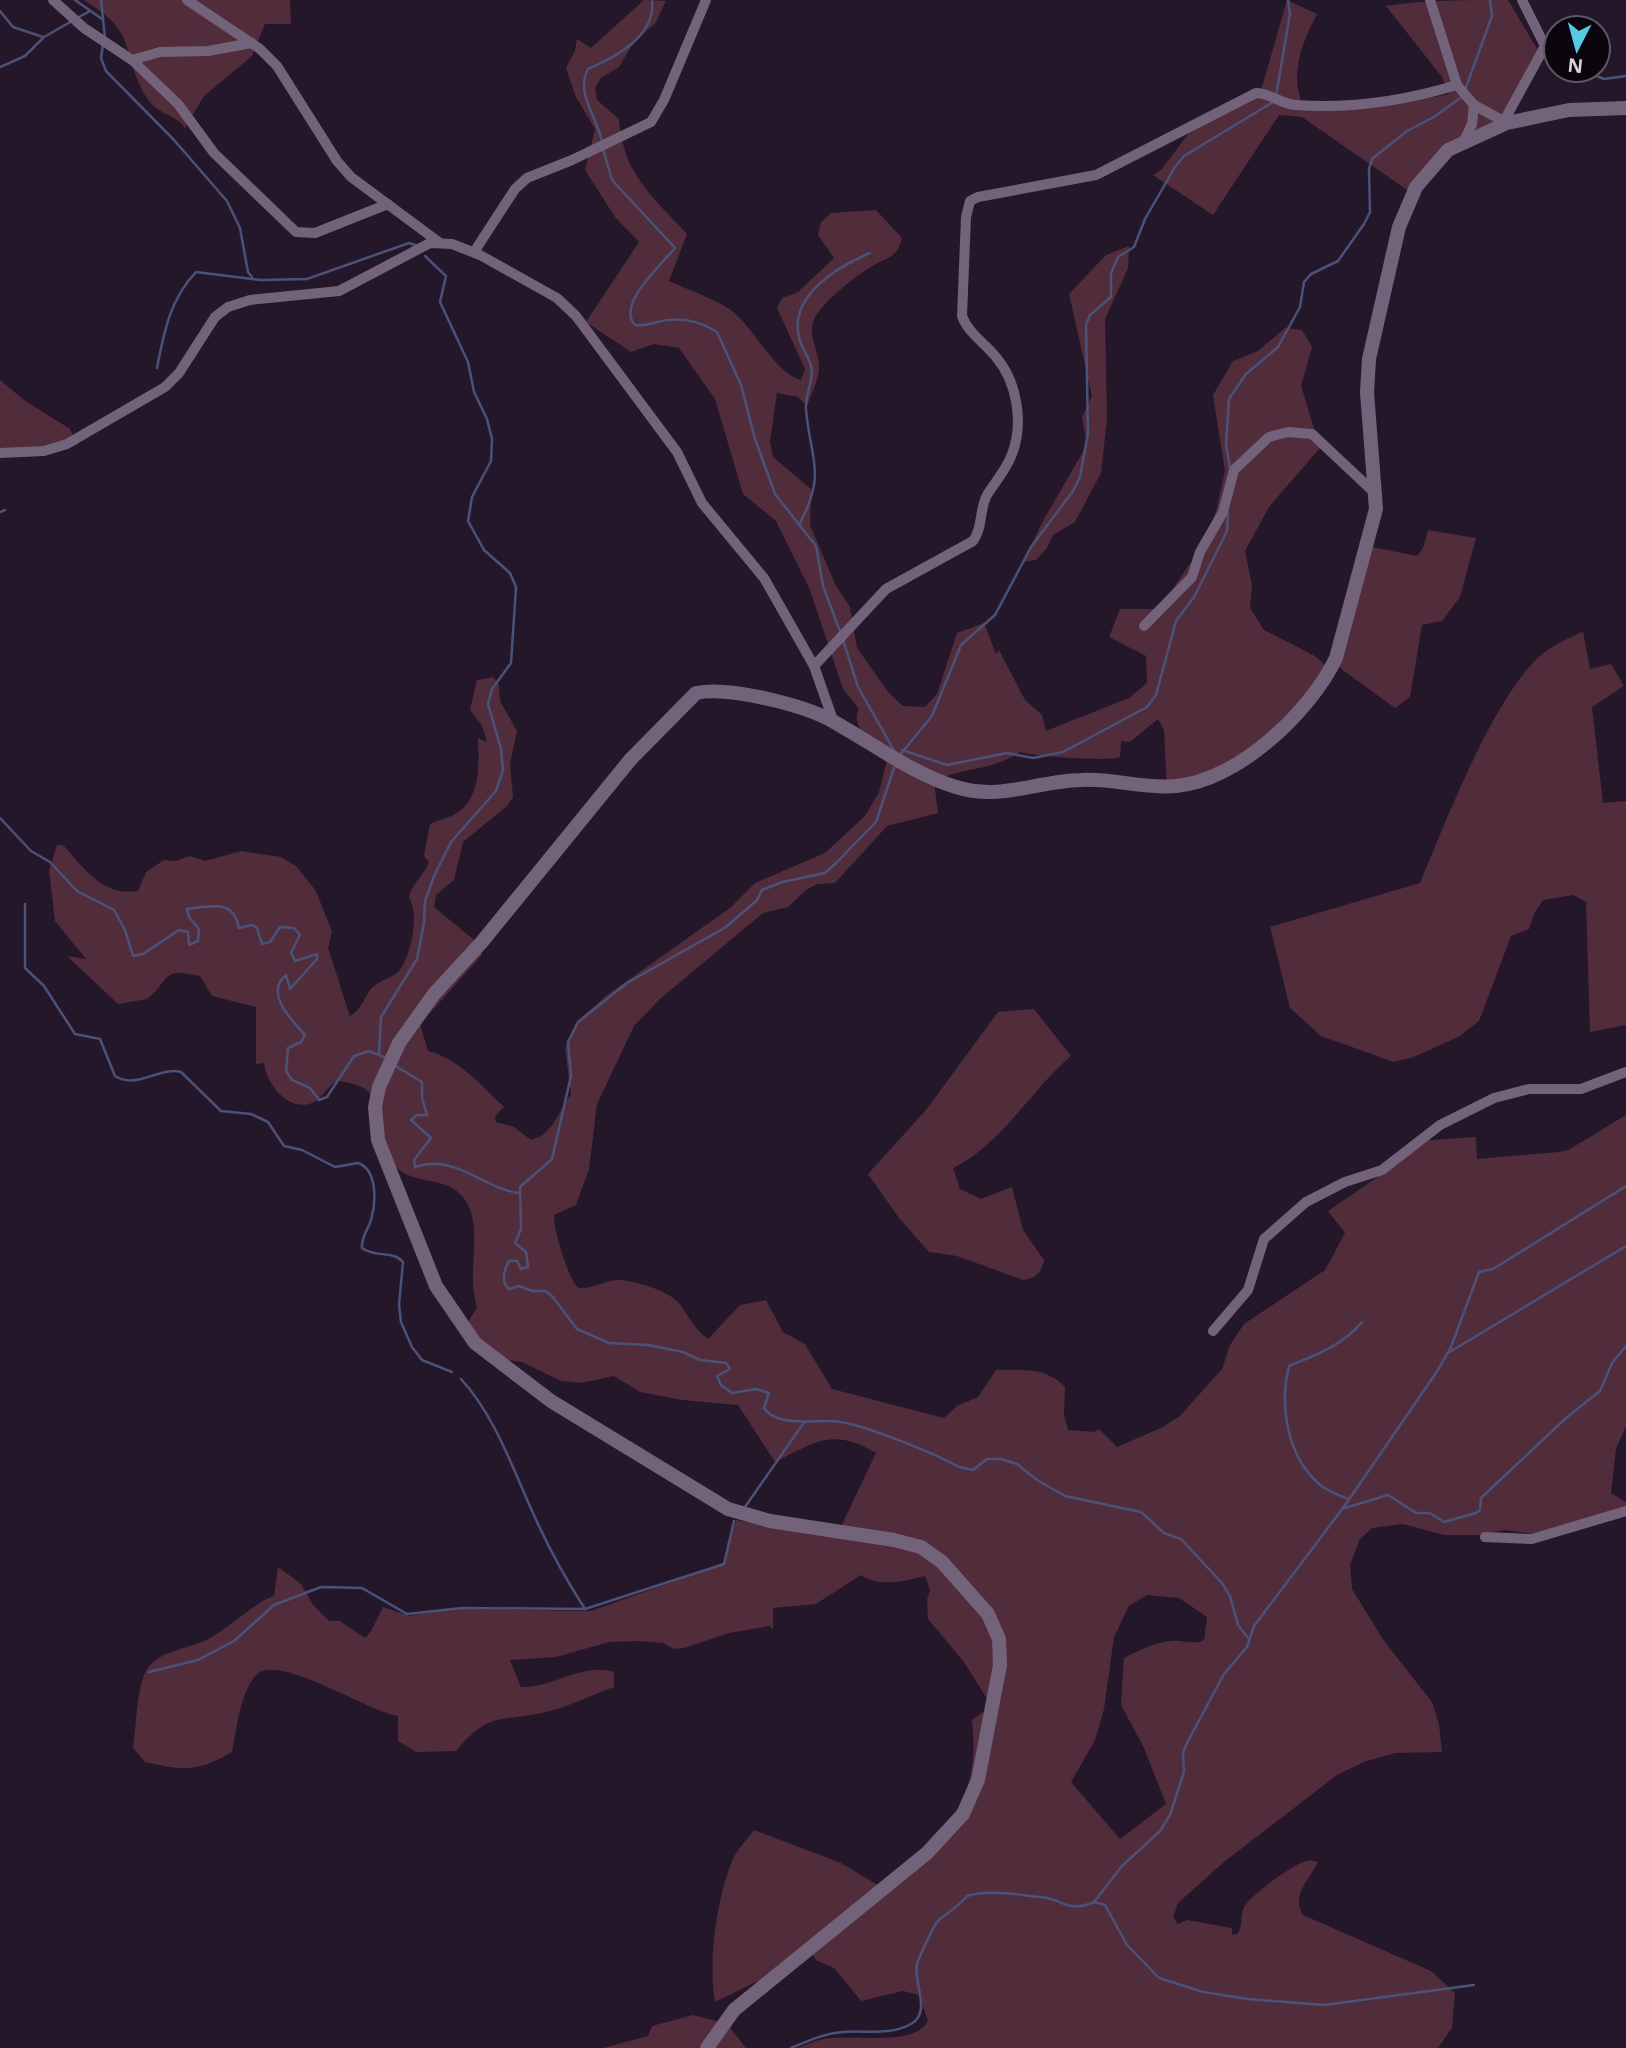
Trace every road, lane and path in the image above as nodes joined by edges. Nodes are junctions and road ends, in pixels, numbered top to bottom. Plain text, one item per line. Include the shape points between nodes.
1 (53, 0) edge
2 (187, 0) edge
3 (706, 0) edge
4 (1430, 0) edge
5 (1522, 0) edge
6 (252, 43) junction
7 (132, 60) junction
8 (1457, 85) junction
9 (1474, 105) junction
10 (1626, 108) edge
11 (1506, 122) junction
12 (1464, 141) junction
13 (388, 204) junction
14 (440, 243) junction
15 (474, 252) junction
16 (0, 453) edge
17 (1377, 495) junction
18 (1144, 626) dead end
19 (814, 666) junction
20 (833, 720) junction
21 (1626, 1072) edge
22 (1213, 1331) dead end
23 (1626, 1511) edge
24 (1485, 1537) dead end
25 (707, 2048) edge

1 - 7 street via 84,28
2 - 6 street
3 - 15 street via 651,122 527,178 514,189
4 - 8 street
5 - 11 street via 1545,46
6 - 7 street via 208,51 160,52
6 - 13 street via 277,66 337,161
7 - 13 street via 178,104 214,153 296,232 315,233
8 - 9 street
8 - 19 street via 1417,97 1339,108 1289,105 1256,93 1096,175 970,201 962,316 999,359 1012,384 1017,402 1013,452 985,499 972,541 886,589
9 - 11 street
9 - 12 street
10 - 11 street via 1569,110
11 - 12 street
12 - 17 street via 1441,155 1422,178 1404,211 1395,242 1367,376
13 - 14 street
14 - 15 street
14 - 16 street via 420,247 339,291 250,300 228,307 215,317 165,387 67,444 44,451
15 - 19 street via 557,298 576,316 677,452 702,503 764,578
17 - 18 street via 1312,434 1288,432 1269,437 1234,470 1221,516 1199,552 1192,576
17 - 20 street via 1366,550 1328,675 1310,702 1276,734 1208,777 1180,786 1144,788 1081,780 990,794 949,785
19 - 20 street
20 - 25 street via 746,693 708,690 685,701 630,760 434,995 389,1061 375,1107 378,1140 436,1286 475,1343 551,1401 728,1509 770,1521 894,1540 928,1551 988,1614 999,1639 999,1678 978,1780 955,1825 928,1853 734,2010
21 - 22 street via 1581,1089 1529,1089 1494,1098 1440,1125 1382,1170 1306,1202 1264,1239 1248,1290
23 - 24 street via 1539,1538

